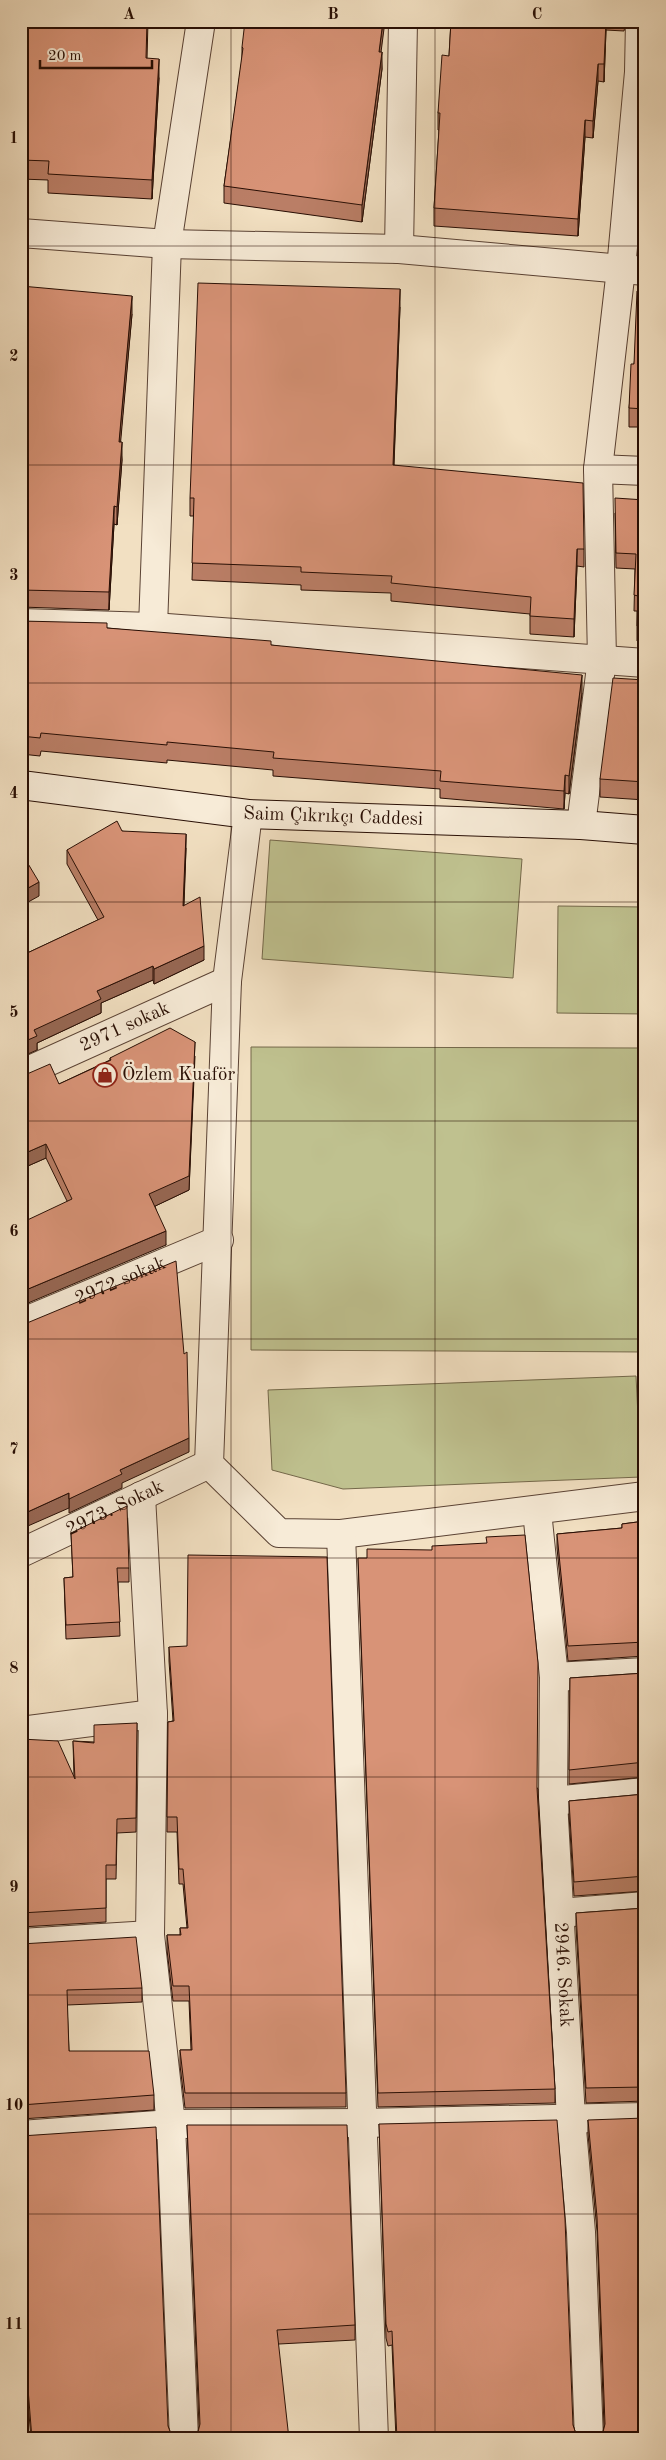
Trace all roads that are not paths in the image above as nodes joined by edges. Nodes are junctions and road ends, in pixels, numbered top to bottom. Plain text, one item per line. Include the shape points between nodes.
1 (201, 21) edge
2 (403, 21) edge
3 (640, 21) edge
4 (642, 72) edge
5 (21, 233) edge
6 (167, 244) junction
7 (399, 250) junction
8 (633, 270) edge
9 (598, 469) junction
10 (645, 471) edge
11 (21, 623) edge
12 (153, 627) junction
13 (602, 660) junction
14 (645, 663) edge
15 (21, 786) edge
16 (248, 814) junction
17 (581, 825) junction
18 (645, 830) edge
19 (227, 980) junction
20 (21, 1074) edge
21 (219, 1240) junction
22 (21, 1323) edge
23 (209, 1464) junction
24 (141, 1496) junction
25 (645, 1496) edge
26 (537, 1511) junction
27 (340, 1534) junction
28 (21, 1553) edge
29 (645, 1672) edge
30 (554, 1677) junction
31 (153, 1714) junction
32 (21, 1731) edge
33 (645, 1792) edge
34 (553, 1801) junction
35 (645, 1906) edge
36 (560, 1913) junction
37 (150, 1935) junction
38 (21, 1943) edge
39 (645, 2117) edge
40 (571, 2118) junction
41 (362, 2123) junction
42 (171, 2124) junction
43 (21, 2135) edge
44 (184, 2439) edge
45 (374, 2439) edge
46 (589, 2439) edge

1 - 6 street
2 - 7 street
3 - 4 street
4 - 8 street
5 - 6 street
6 - 7 street
6 - 12 street
7 - 8 street
8 - 9 street
9 - 10 street
9 - 13 street
11 - 12 street
12 - 13 street
13 - 14 street
13 - 17 street
15 - 16 street, Saim Çıkrıkçı Caddesi
16 - 17 street, Saim Çıkrıkçı Caddesi
16 - 19 street
17 - 18 street, Saim Çıkrıkçı Caddesi
19 - 20 street, 2971 sokak
19 - 21 street
21 - 22 street, 2972 sokak
21 - 23 street
23 - 24 street, 2973. Sokak
23 - 27 street via 280,1533
24 - 28 street, 2973. Sokak
24 - 31 street
25 - 26 street
26 - 27 street
26 - 30 street, 2946. Sokak
27 - 41 street
29 - 30 street
30 - 34 street, 2946. Sokak
31 - 32 street
31 - 37 street
33 - 34 street
34 - 36 street, 2946. Sokak
35 - 36 street
36 - 40 street, 2946. Sokak
37 - 38 street
37 - 42 street
39 - 40 street
40 - 41 street
40 - 46 street, 2946. Sokak via 582,2232
41 - 42 street
41 - 45 street
42 - 43 street
42 - 44 street

